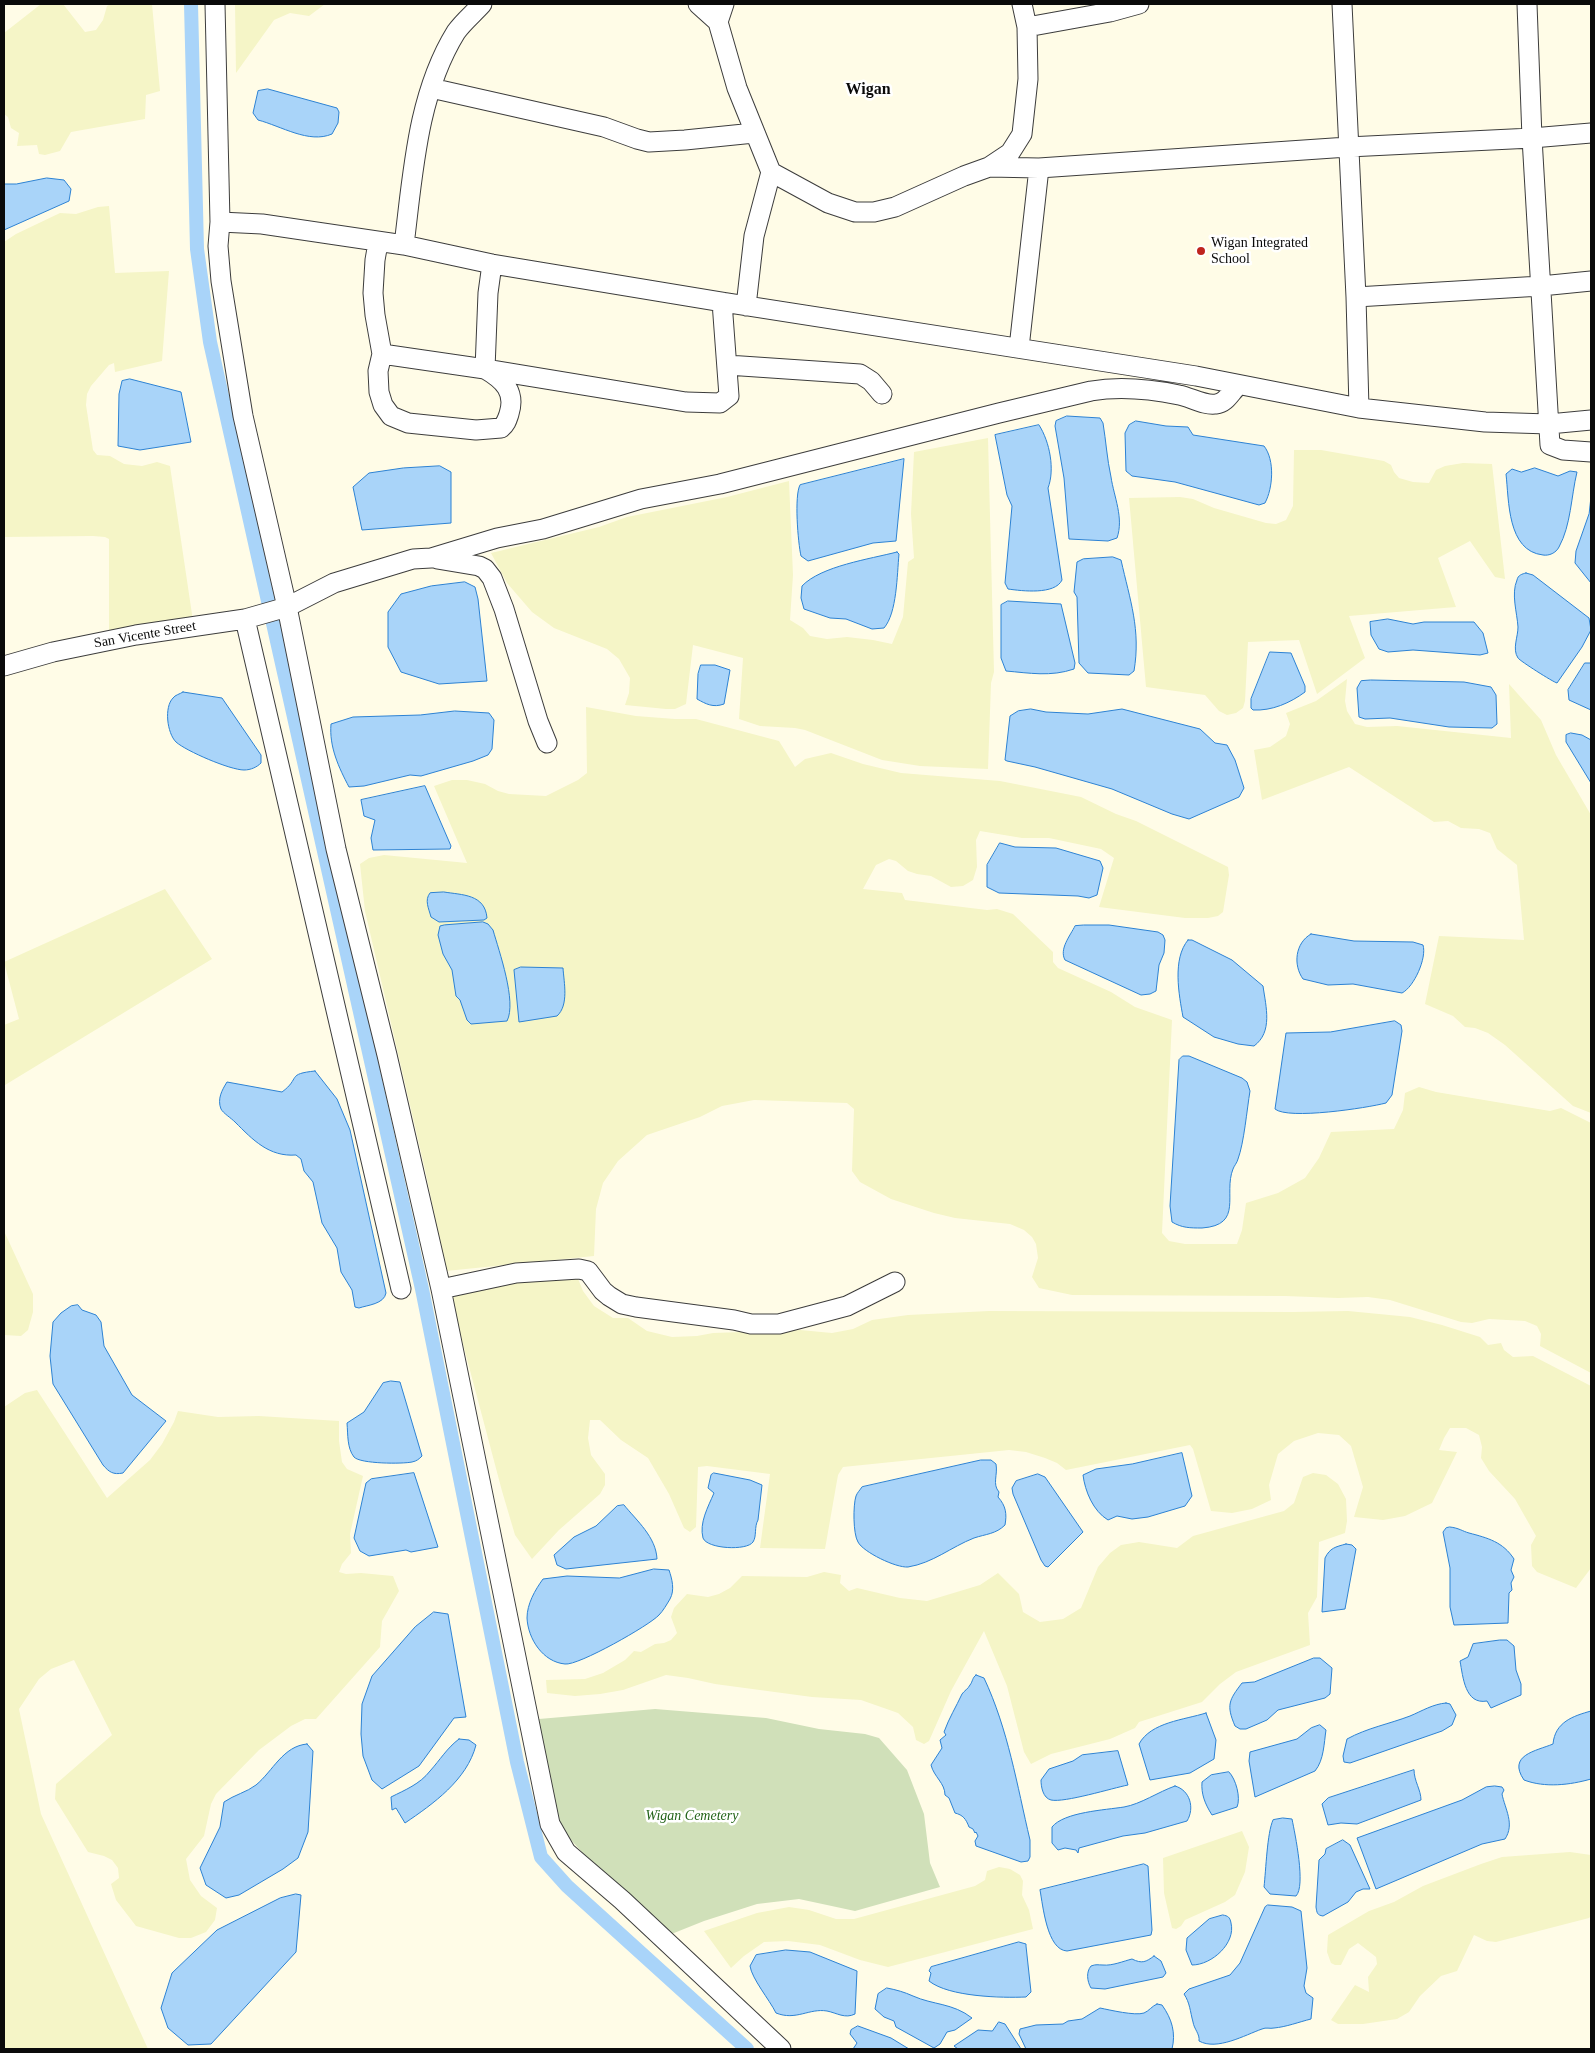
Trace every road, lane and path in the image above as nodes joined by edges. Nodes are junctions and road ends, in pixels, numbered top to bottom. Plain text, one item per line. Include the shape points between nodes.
1 (215, 4) edge
2 (482, 4) edge
3 (698, 4) edge
4 (724, 4) edge
5 (1022, 4) edge
6 (1139, 4) edge
7 (1342, 4) edge
8 (1527, 4) edge
9 (718, 22) junction
10 (1027, 27) junction
11 (431, 88) junction
12 (754, 133) junction
13 (1591, 133) edge
14 (1532, 138) junction
15 (1348, 147) junction
16 (989, 168) junction
17 (1038, 168) junction
18 (771, 172) junction
19 (220, 222) junction
20 (378, 243) junction
21 (404, 245) junction
22 (492, 264) junction
23 (1591, 281) edge
24 (1541, 286) junction
25 (1356, 297) junction
26 (722, 302) junction
27 (746, 306) junction
28 (1019, 348) junction
29 (382, 354) junction
30 (727, 365) junction
31 (485, 369) junction
32 (1239, 385) junction
33 (882, 394) dead end
34 (1359, 408) junction
35 (1591, 420) edge
36 (1549, 424) junction
37 (1591, 452) edge
38 (431, 558) junction
39 (284, 608) junction
40 (251, 616) junction
41 (4, 666) edge
42 (547, 743) dead end
43 (895, 1282) dead end
44 (441, 1288) junction
45 (401, 1289) dead end
46 (782, 2049) edge

1 - 19 street
2 - 11 street via 457,30
3 - 9 street
4 - 9 street
5 - 10 street
6 - 10 street
7 - 15 street
8 - 14 street
9 - 12 street
10 - 16 street via 1028,79 1022,134 1010,153
11 - 12 street via 604,127 649,142
11 - 21 street via 416,154
12 - 18 street
13 - 14 street
14 - 15 street
14 - 24 street
15 - 17 street
15 - 25 street
16 - 17 street
16 - 18 street via 964,176 896,208 874,212 855,212 828,203
17 - 28 street
18 - 27 street via 754,236
19 - 20 street via 262,224
19 - 39 street via 221,281 243,416
20 - 21 street
20 - 29 street via 373,293
21 - 22 street
22 - 26 street
22 - 31 street
23 - 24 street
24 - 25 street
24 - 36 street
25 - 34 street
26 - 27 street
26 - 30 street
27 - 28 street
28 - 32 street
29 - 31 street
29 - 31 street via 378,371 383,405 391,416 408,423 476,430 501,428 506,424 512,404 511,394 498,377
30 - 31 street via 729,396 720,403 712,404
30 - 33 street via 860,374
32 - 34 street
32 - 38 street via 1226,401 1215,404 1141,389 1091,391 720,484 641,499
34 - 36 street via 1485,422
35 - 36 street
36 - 37 street via 1550,445 1564,450
38 - 39 street, San Vicente Street via 413,559 334,583
38 - 42 street via 479,566 492,578
39 - 40 street, San Vicente Street
39 - 44 street via 336,849
40 - 41 street, San Vicente Street via 136,635
40 - 45 street
43 - 44 street via 847,1306 779,1324 752,1324 636,1308 622,1304 603,1291 588,1271 579,1268 516,1273
44 - 46 street via 554,1832 566,1852

